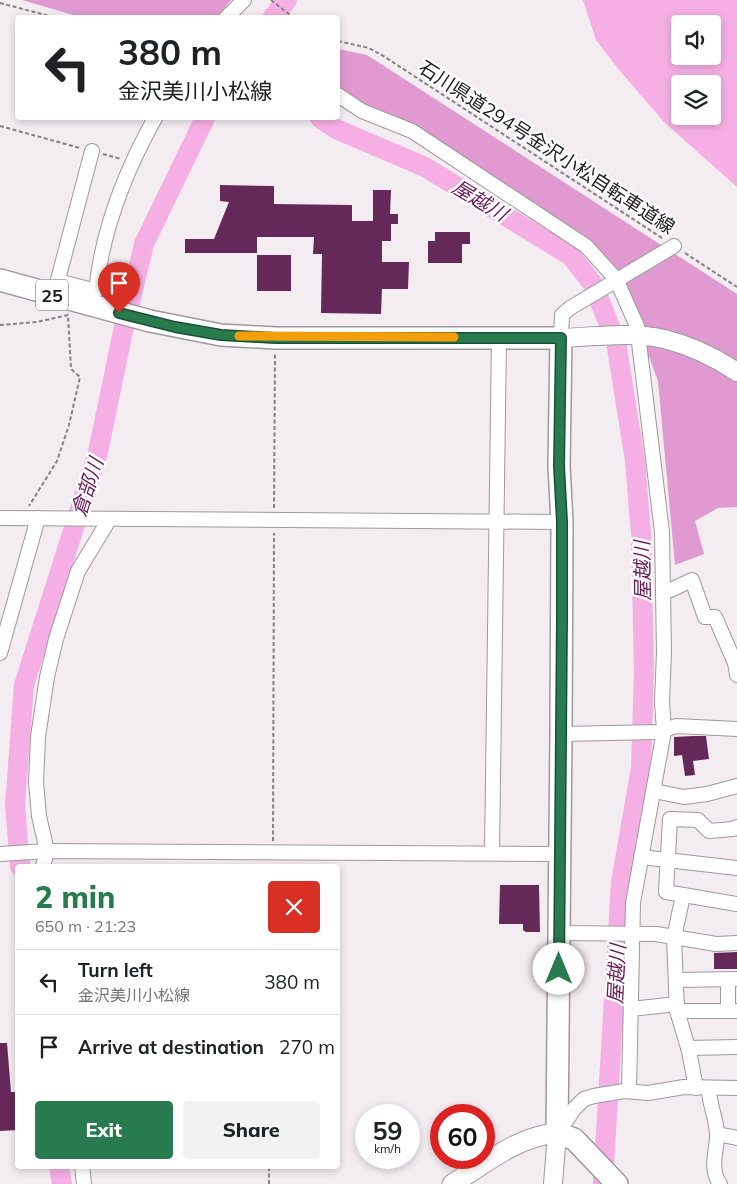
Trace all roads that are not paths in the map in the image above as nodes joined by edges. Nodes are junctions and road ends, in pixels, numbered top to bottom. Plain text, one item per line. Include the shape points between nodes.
1 (244, 0) edge
2 (229, 15) edge
3 (340, 95) edge
4 (154, 120) edge
5 (92, 152) road end
6 (674, 246) road end
7 (0, 280) edge
8 (613, 281) junction
9 (56, 288) junction
10 (499, 336) junction
11 (636, 336) junction
12 (561, 338) junction
13 (737, 372) edge
14 (0, 518) edge
15 (44, 519) junction
16 (107, 520) junction
17 (495, 522) junction
18 (562, 522) junction
19 (664, 593) junction
20 (0, 652) edge
21 (737, 675) edge
22 (737, 722) edge
23 (737, 729) edge
24 (662, 732) junction
25 (561, 734) junction
26 (737, 786) edge
27 (654, 791) junction
28 (737, 827) edge
29 (43, 851) junction
30 (492, 853) junction
31 (0, 854) edge
32 (559, 854) junction
33 (641, 857) junction
34 (668, 860) junction
35 (43, 864) edge
36 (737, 868) edge
37 (683, 896) junction
38 (737, 904) edge
39 (559, 932) junction
40 (631, 934) junction
41 (674, 937) junction
42 (737, 943) edge
43 (676, 980) junction
44 (732, 980) edge
45 (677, 1008) junction
46 (631, 1009) junction
47 (733, 1011) edge
48 (737, 1047) edge
49 (688, 1048) junction
50 (703, 1088) junction
51 (737, 1088) edge
52 (627, 1091) junction
53 (557, 1134) junction
54 (717, 1134) junction
55 (737, 1138) edge
56 (82, 1169) edge
57 (84, 1184) edge
58 (452, 1184) edge
59 (553, 1184) edge
60 (617, 1184) edge
61 (720, 1184) edge

1 - 2 street
3 - 8 street via 362,111 412,131 586,246
4 - 9 street via 119,197 98,264 96,290
5 - 9 street
6 - 8 street
7 - 9 main road, 25
8 - 11 street via 636,326
8 - 12 street via 562,315
9 - 10 main road, 25 via 103,309 221,335 275,338
10 - 12 main road, 25
10 - 17 street
11 - 12 street
11 - 13 street via 664,339 724,363
11 - 19 street via 662,532
12 - 18 main road via 559,466
14 - 15 street
15 - 16 street
15 - 20 street
16 - 17 street
16 - 29 street via 78,570 47,677 38,736 36,782
17 - 18 street
17 - 30 street
18 - 25 main road
19 - 21 street via 692,580 705,617 714,617 735,663
19 - 24 street
22 - 23 street
23 - 24 street via 676,726
24 - 25 street
24 - 27 street
25 - 32 main road
26 - 27 street via 684,797
27 - 33 street
28 - 34 street via 709,831 698,820 670,819
29 - 30 street
29 - 31 street
29 - 35 street
30 - 32 street
32 - 39 main road
33 - 34 street
33 - 40 street
34 - 36 street
34 - 37 street via 666,892
37 - 38 street
37 - 41 street
39 - 40 street
39 - 53 main road
40 - 41 street
40 - 46 street
41 - 42 street via 716,944
41 - 43 street
43 - 44 street
43 - 45 street
44 - 47 street
45 - 46 street
45 - 47 street
45 - 49 street
46 - 52 street
48 - 49 street
49 - 50 street
50 - 51 street
50 - 52 street via 648,1093
50 - 54 street
52 - 53 street via 584,1099
53 - 58 main road via 522,1141
53 - 59 street
53 - 60 main road via 574,1139
54 - 55 street
54 - 61 street via 713,1159
56 - 57 street

